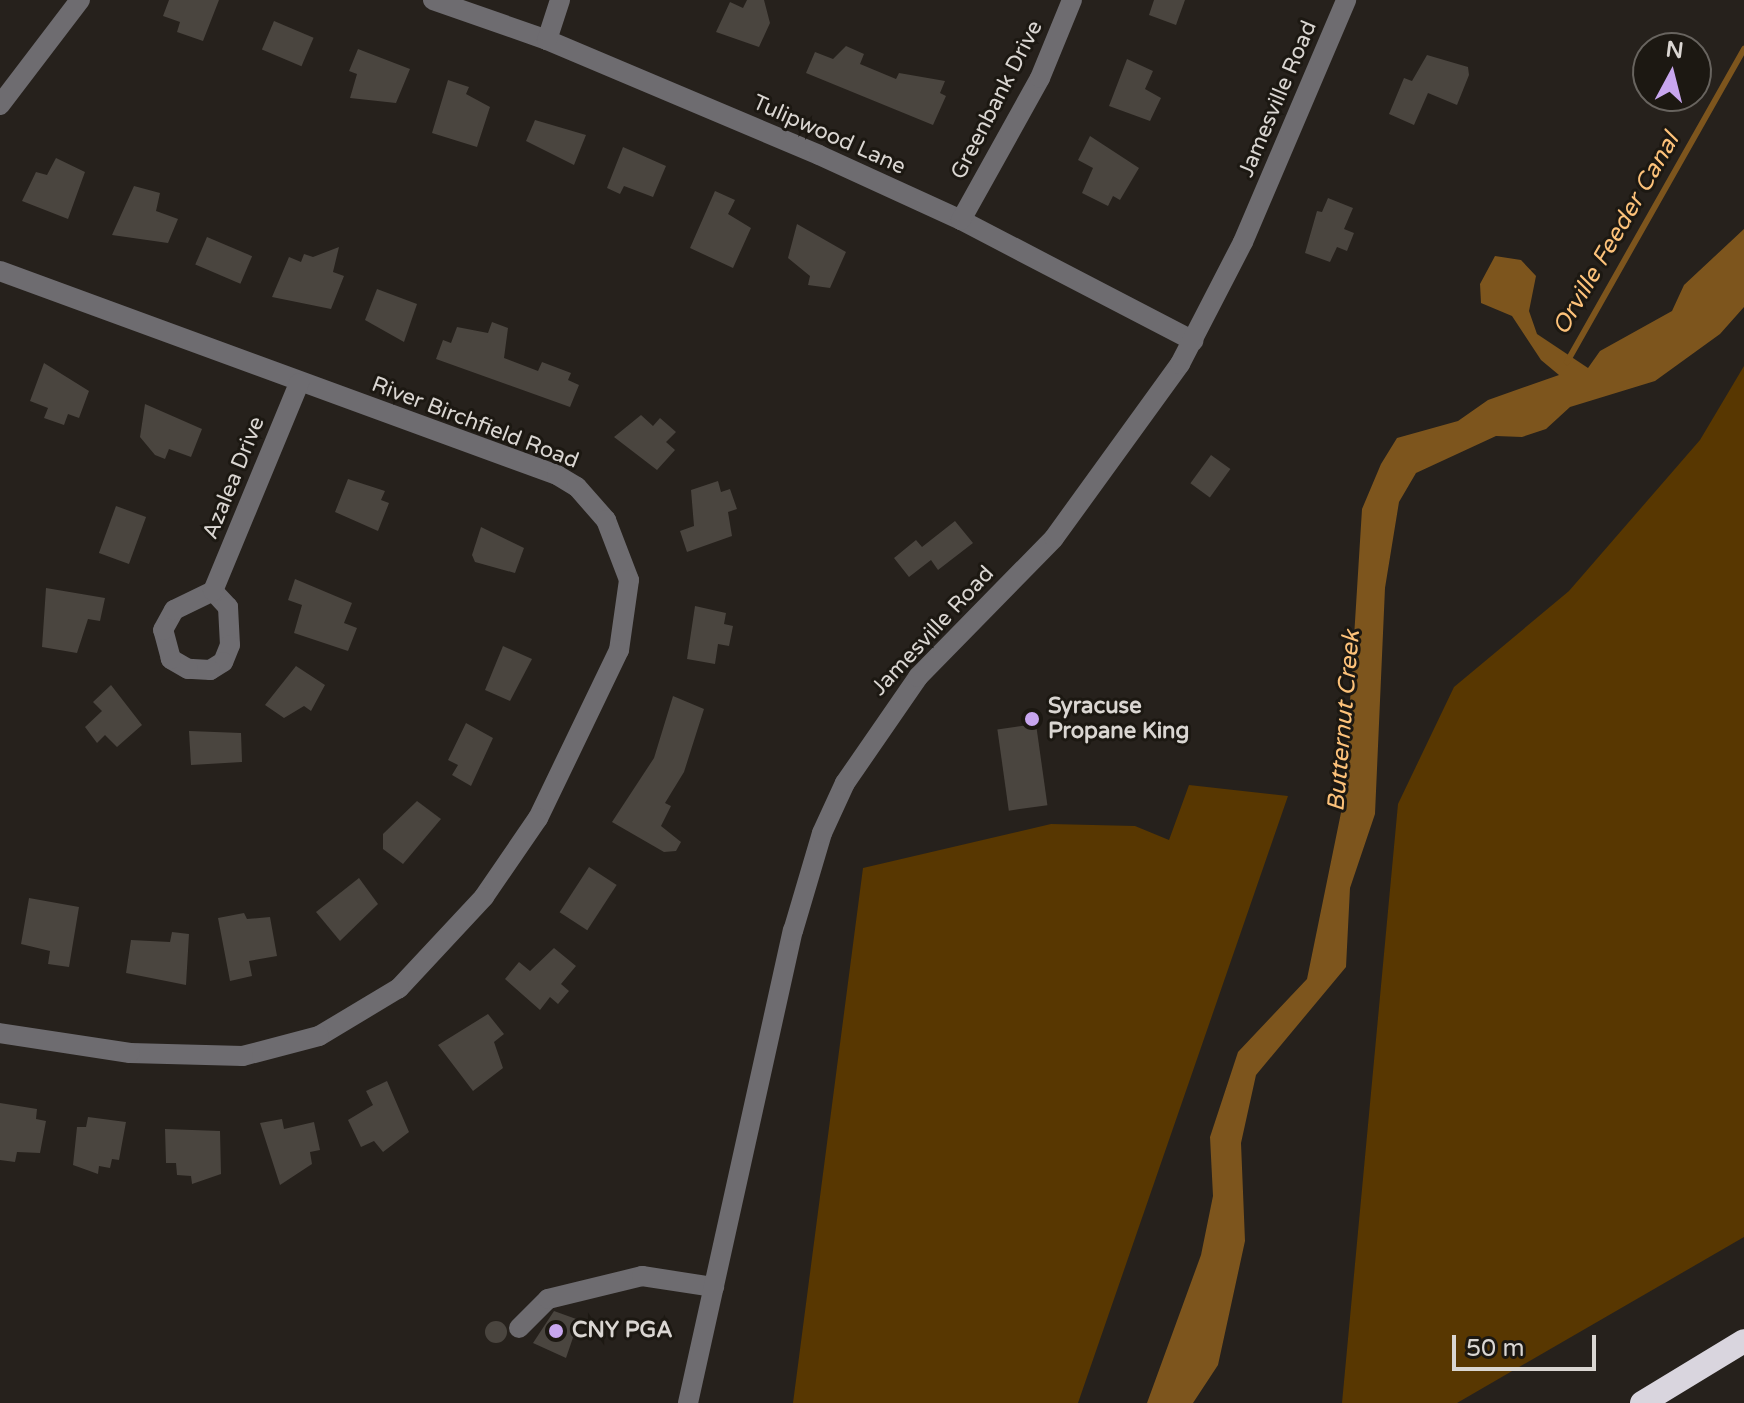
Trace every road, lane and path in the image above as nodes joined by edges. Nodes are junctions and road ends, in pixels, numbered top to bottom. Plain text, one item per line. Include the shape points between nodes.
1 (80, 0) edge
2 (433, 0) edge
3 (560, 0) edge
4 (1072, 0) edge
5 (1346, 0) edge
6 (547, 40) junction
7 (0, 105) edge
8 (961, 220) junction
9 (0, 271) edge
10 (1193, 341) junction
11 (299, 383) junction
12 (213, 591) dead end
13 (0, 1033) edge
14 (714, 1287) junction
15 (519, 1328) dead end
16 (1744, 1341) edge
17 (688, 1403) edge
18 (1642, 1403) edge

1 - 7 street
2 - 6 street, Tulipwood Lane
3 - 6 street
4 - 8 street, Greenbank Drive via 1034,90
5 - 10 street, Jamesville Road via 1243,242
6 - 8 street, Tulipwood Lane
8 - 10 street, Tulipwood Lane
9 - 11 street, River Birchfield Road
10 - 14 street, Jamesville Road via 1125,447 1054,538 918,677 845,783 822,833 793,931
11 - 12 street, Azalea Drive
11 - 13 street, River Birchfield Road via 557,475 577,487 606,520 629,580 627,616 586,729 506,868 437,953 368,1010 319,1036 208,1059
14 - 15 street via 642,1276 548,1299
14 - 17 street, Jamesville Road
16 - 18 highway

